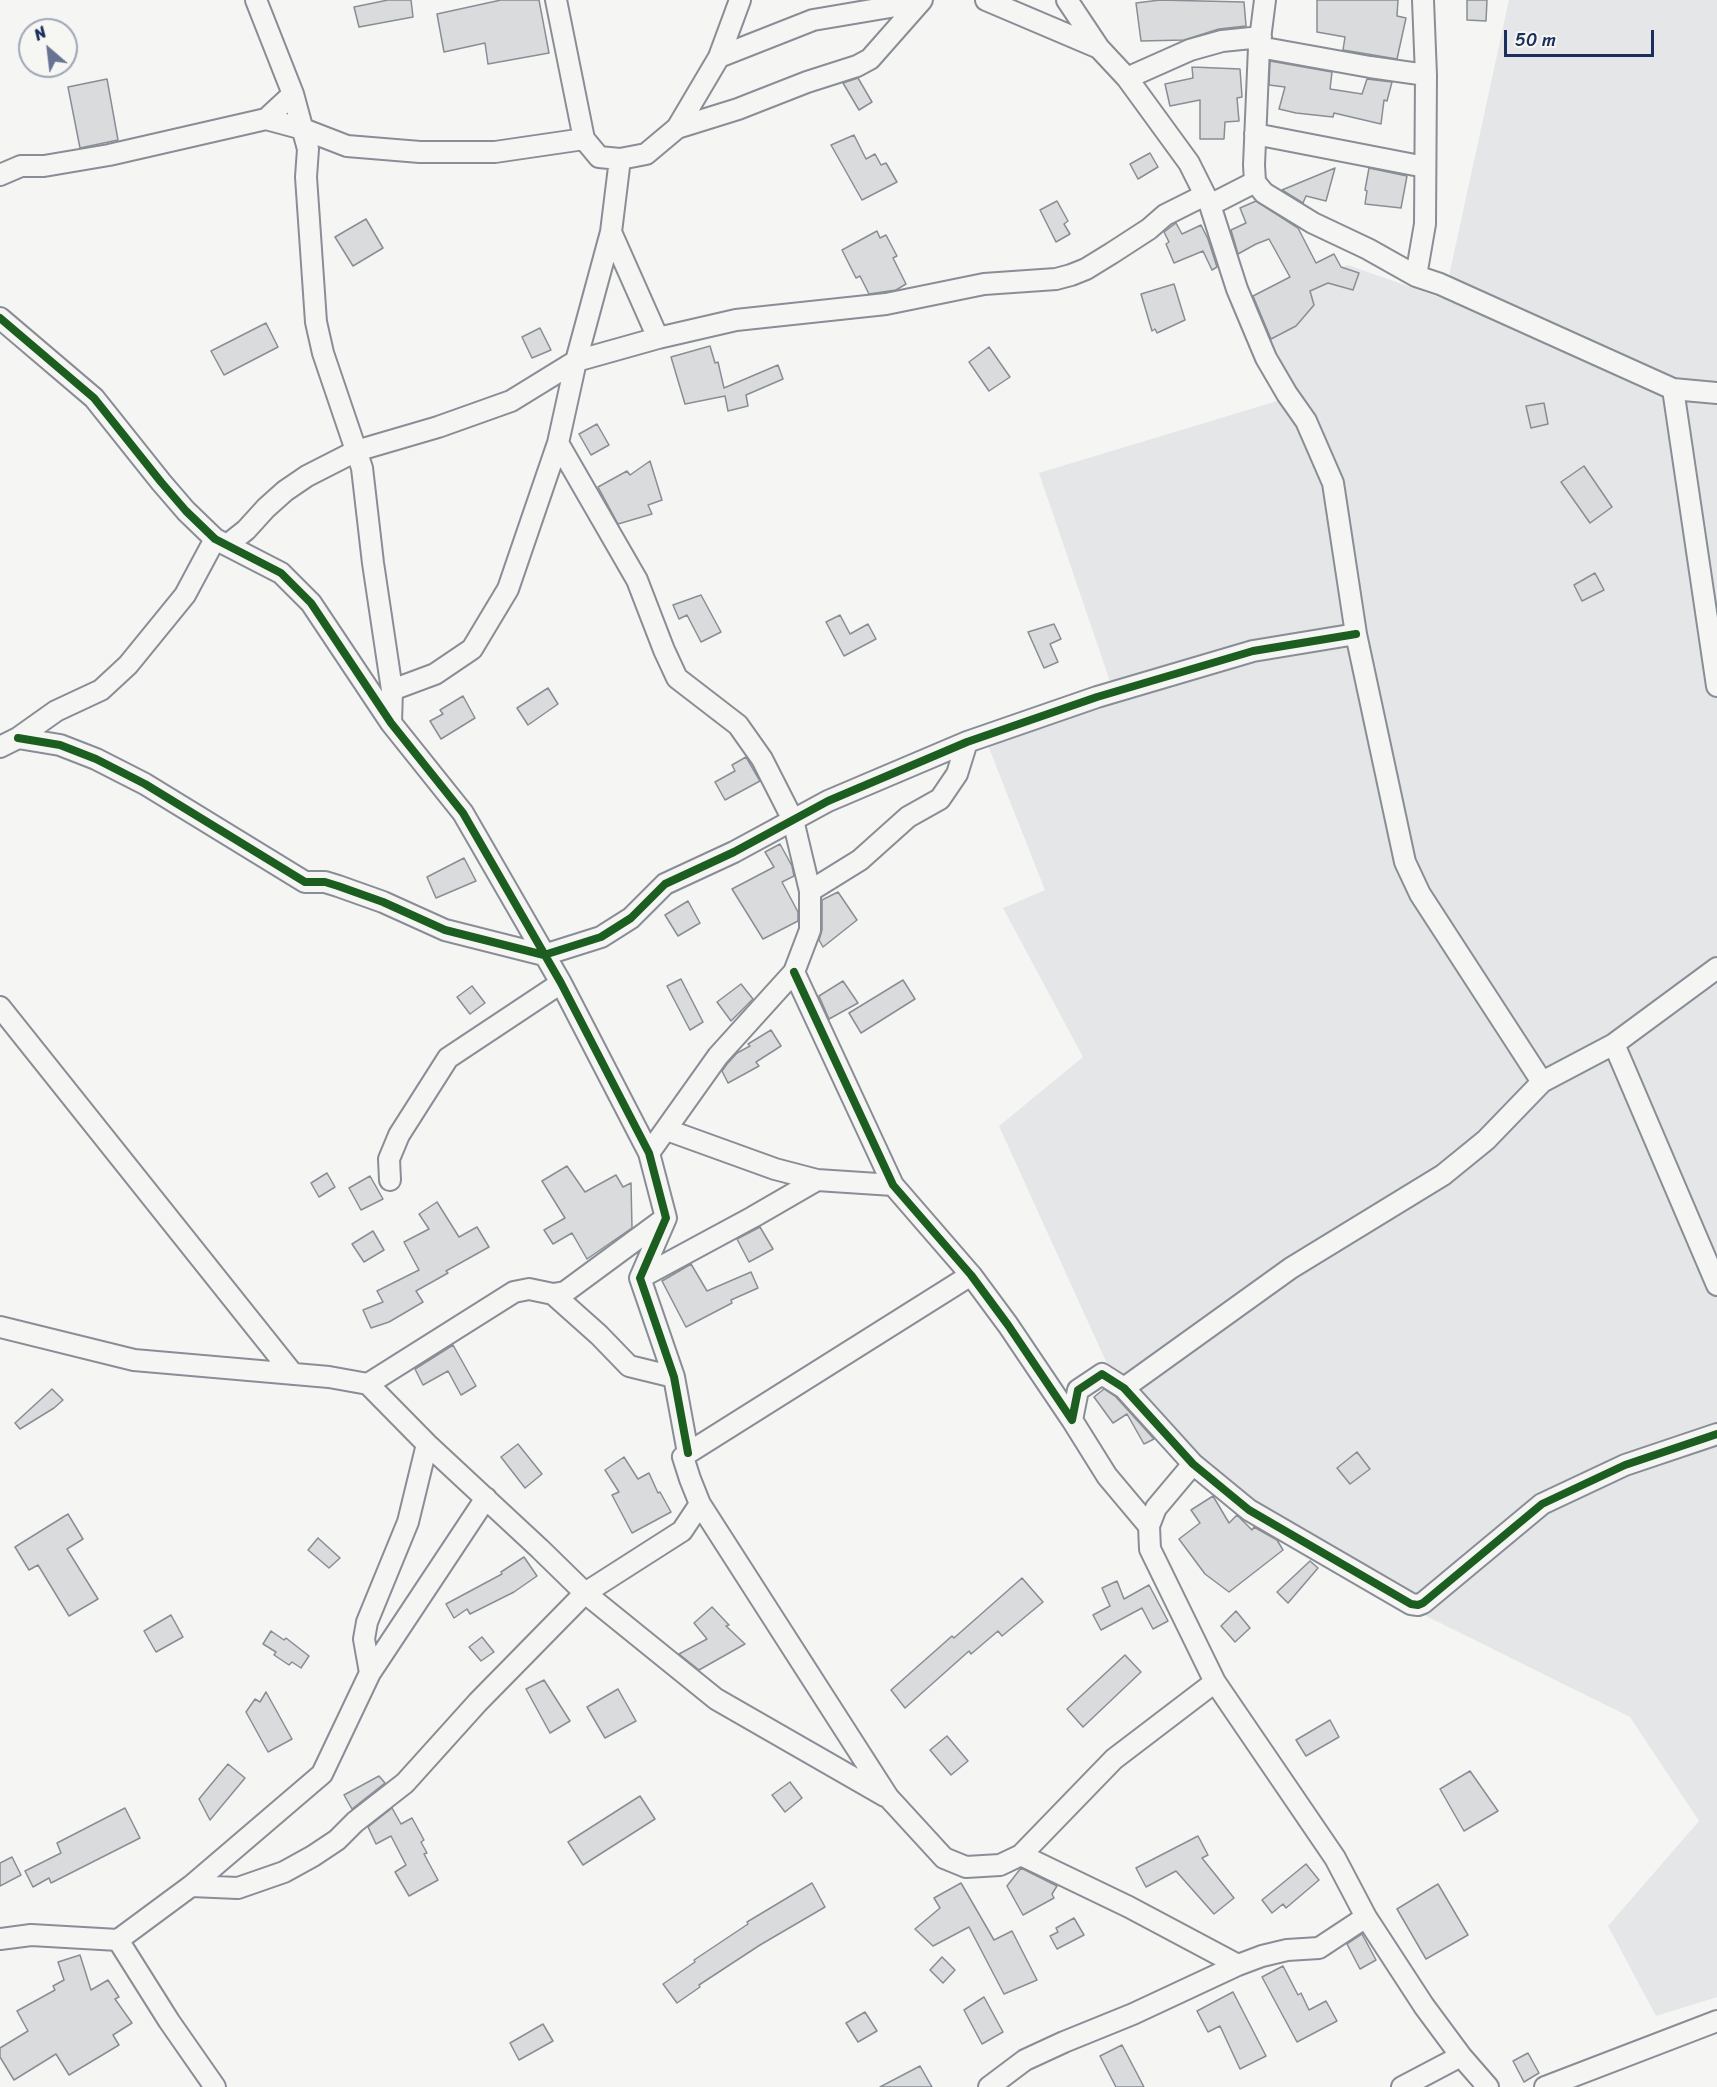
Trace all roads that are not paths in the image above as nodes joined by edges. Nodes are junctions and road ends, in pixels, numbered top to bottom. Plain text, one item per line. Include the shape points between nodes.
1 (256, 0) edge
2 (556, 0) edge
3 (740, 0) edge
4 (986, 0) edge
5 (1067, 0) edge
6 (1264, 0) edge
7 (1423, 0) edge
8 (921, 1) edge
9 (1260, 42) junction
10 (1100, 48) junction
11 (719, 57) junction
12 (1426, 75) junction
13 (1127, 78) junction
14 (293, 94) junction
15 (266, 118) junction
16 (677, 128) junction
17 (303, 129) junction
18 (1255, 135) junction
19 (584, 139) junction
20 (620, 159) junction
21 (1425, 167) junction
22 (0, 175) edge
23 (1256, 182) junction
24 (1207, 200) junction
25 (611, 232) junction
26 (1416, 276) junction
27 (0, 318) edge
28 (658, 338) junction
29 (576, 361) junction
30 (1673, 390) junction
31 (1717, 393) edge
32 (558, 443) junction
33 (356, 451) junction
34 (221, 542) junction
35 (1356, 634) junction
36 (1717, 686) edge
37 (393, 690) junction
38 (391, 723) junction
39 (18, 738) junction
40 (967, 742) junction
41 (0, 747) edge
42 (793, 820) junction
43 (810, 891) junction
44 (544, 955) junction
45 (1717, 968) edge
46 (794, 972) junction
47 (561, 983) junction
48 (0, 1007) edge
49 (1614, 1044) junction
50 (1542, 1082) junction
51 (667, 1130) junction
52 (649, 1153) junction
53 (390, 1180) dead end
54 (817, 1180) junction
55 (893, 1185) junction
56 (666, 1218) junction
57 (971, 1275) junction
58 (640, 1278) junction
59 (1717, 1285) edge
60 (554, 1294) junction
61 (0, 1327) edge
62 (293, 1374) junction
63 (674, 1377) junction
64 (368, 1384) junction
65 (1124, 1388) junction
66 (1072, 1420) junction
67 (1717, 1434) edge
68 (427, 1444) junction
69 (688, 1453) junction
70 (1193, 1464) junction
71 (486, 1498) junction
72 (700, 1504) junction
73 (1149, 1526) junction
74 (585, 1593) junction
75 (370, 1673) junction
76 (1215, 1682) junction
77 (888, 1797) junction
78 (1021, 1855) junction
79 (191, 1886) junction
80 (1366, 1917) junction
81 (31, 1935) junction
82 (0, 1939) edge
83 (118, 1940) junction
84 (0, 1954) edge
85 (1238, 1965) junction
86 (1717, 2021) edge
87 (1461, 2056) junction
88 (215, 2087) edge
89 (990, 2087) edge
90 (1402, 2087) edge
91 (1488, 2087) edge
92 (1546, 2087) edge

1 - 14 street
2 - 19 street
3 - 11 street
4 - 10 street
5 - 10 street
6 - 9 street
7 - 12 street
8 - 11 street via 813,20
8 - 16 street via 870,59 857,66
9 - 12 street via 1370,67
9 - 13 street via 1222,41 1190,50
9 - 18 street
10 - 13 street
11 - 16 street
12 - 21 street
13 - 24 street via 1190,163
14 - 15 street
14 - 17 street
15 - 17 street
15 - 22 street via 109,155 21,166
16 - 20 street via 646,154
17 - 19 street via 347,146 420,152 495,152
17 - 33 street via 308,149 306,177 316,322
18 - 21 street
18 - 23 street
19 - 20 street via 599,157
20 - 25 street
21 - 26 street via 1425,224
23 - 24 street
23 - 26 street via 1264,193 1313,223
24 - 28 street via 1165,215 1086,269 1056,279 984,284 886,304 736,320
24 - 35 street via 1237,289 1266,358 1306,422 1333,483
25 - 28 street
25 - 29 street
26 - 30 street
27 - 34 street via 94,398 186,511
28 - 29 street
29 - 32 street
29 - 33 street via 511,401
30 - 31 street
30 - 36 street
32 - 37 street via 508,590 472,649 435,674
32 - 42 street via 637,580 677,678 738,725 762,759
33 - 34 street via 285,491 246,530
33 - 37 street via 362,468
34 - 38 street via 281,573 311,603
34 - 39 street via 185,596 128,665 101,690 56,711
35 - 40 street via 1252,651
35 - 50 street via 1405,862 1412,879
37 - 38 street
38 - 44 street via 464,813
39 - 41 street
39 - 44 street via 60,745 96,759 145,784 305,882 325,882 445,930
40 - 42 street via 828,801
40 - 43 street via 957,774 940,799 908,817 860,860
42 - 43 street
42 - 44 street via 664,884 631,918 601,937
43 - 46 street via 810,930
44 - 47 street
45 - 49 street
46 - 51 street via 718,1056
46 - 55 street
47 - 52 street
47 - 53 street via 448,1058 399,1136 389,1159
48 - 62 street
49 - 50 street
49 - 59 street
50 - 65 street via 1486,1140 1443,1175 1291,1268
51 - 52 street
51 - 54 street
52 - 56 street
54 - 55 street
54 - 58 street
55 - 57 street
56 - 58 street
56 - 60 street via 576,1285
57 - 66 street
57 - 69 street
58 - 63 street
60 - 63 street via 629,1366
60 - 64 street via 529,1289 514,1292
61 - 62 street via 134,1360
62 - 64 street
63 - 69 street
64 - 68 street
65 - 66 street via 1102,1374 1078,1390
65 - 70 street
66 - 73 street via 1107,1476
67 - 70 street via 1625,1465 1542,1504 1418,1605 1249,1509
68 - 71 street
68 - 75 street via 408,1522 367,1622 364,1639
69 - 72 street via 683,1458
70 - 73 street via 1156,1508
71 - 74 street
71 - 75 street
72 - 74 street via 682,1531
72 - 77 street
73 - 76 street via 1150,1549
74 - 77 street via 716,1699
74 - 79 street via 405,1783 337,1840 284,1872 238,1888
75 - 79 street via 322,1774
76 - 78 street via 1114,1759
76 - 80 street via 1335,1858
77 - 78 street via 944,1858 966,1867 1000,1865
78 - 85 street
79 - 83 street
80 - 85 street via 1319,1948 1287,1950
80 - 87 street
81 - 82 street
81 - 83 street
81 - 84 street
83 - 88 street
85 - 89 street via 1025,2060
86 - 92 street
87 - 90 street
87 - 91 street

